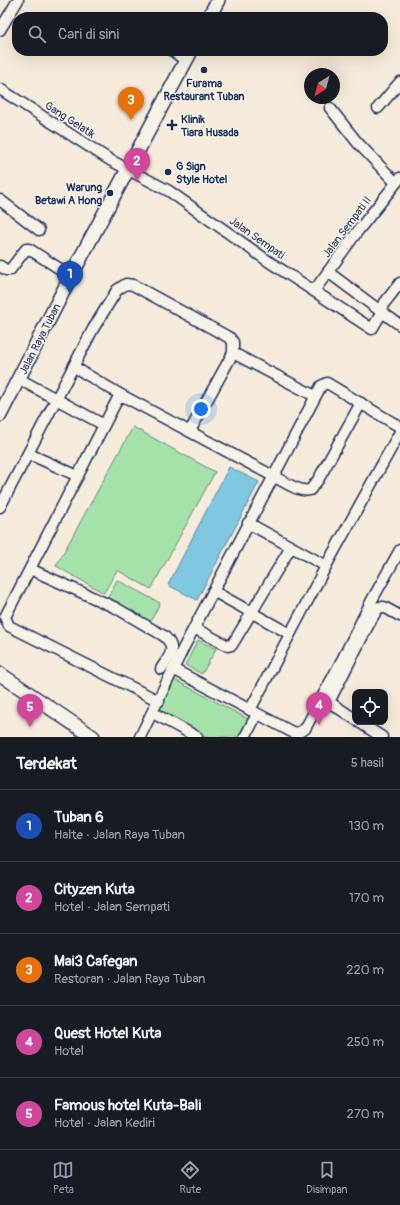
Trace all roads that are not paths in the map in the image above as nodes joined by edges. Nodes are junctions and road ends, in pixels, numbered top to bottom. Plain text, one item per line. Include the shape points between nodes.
1 (18, 0) edge
2 (218, 0) edge
3 (212, 12) edge
4 (0, 30) edge
5 (189, 56) edge
6 (400, 82) edge
7 (0, 89) edge
8 (330, 108) dead end
9 (378, 108) dead end
10 (128, 170) junction
11 (398, 181) edge
12 (0, 200) edge
13 (39, 230) dead end
14 (0, 266) edge
15 (328, 272) junction
16 (71, 276) junction
17 (400, 283) edge
18 (314, 291) junction
19 (381, 311) junction
20 (400, 325) edge
21 (233, 353) junction
22 (74, 367) junction
23 (19, 379) junction
24 (123, 396) junction
25 (314, 396) junction
26 (57, 399) junction
27 (361, 403) junction
28 (0, 415) edge
29 (104, 425) junction
30 (400, 427) edge
31 (190, 431) junction
32 (400, 432) edge
33 (29, 454) junction
34 (78, 476) junction
35 (273, 476) junction
36 (0, 507) edge
37 (248, 523) junction
38 (291, 547) junction
39 (400, 550) edge
40 (326, 566) junction
41 (30, 569) junction
42 (213, 591) junction
43 (252, 613) junction
44 (368, 616) junction
45 (400, 616) edge
46 (194, 628) junction
47 (290, 634) junction
48 (161, 669) dead end
49 (173, 670) junction
50 (0, 674) edge
51 (159, 701) junction
52 (253, 712) junction
53 (153, 713) junction
54 (352, 717) edge
55 (364, 725) edge
56 (93, 737) edge
57 (140, 737) edge
58 (197, 737) edge
59 (245, 737) edge
60 (382, 737) edge

1 - 4 street
2 - 3 main road
5 - 10 main road, Jalan Raya Tuban
6 - 9 street
7 - 10 street, Gang Gelatik
8 - 11 street via 357,142
10 - 16 main road, Jalan Raya Tuban
10 - 18 street, Jalan Sempati via 169,191
11 - 15 street, Jalan Sempati II
12 - 13 street
14 - 16 street via 10,270 26,249 29,249
15 - 18 street, Jalan Sempati II
15 - 19 street
16 - 23 main road, Jalan Raya Tuban
17 - 19 street
18 - 19 street, Jalan Sempati via 372,329
19 - 20 street
21 - 22 street via 234,346 230,338 133,285 126,284 117,290
21 - 25 street
21 - 31 street
22 - 24 street
22 - 26 street
23 - 26 street
23 - 28 main road, Jalan Raya Tuban
24 - 29 street via 117,400
24 - 31 street
25 - 27 street via 320,386 327,383
25 - 35 street
26 - 29 street
26 - 33 street
27 - 30 street
27 - 35 street via 310,490 297,488
29 - 34 street
31 - 35 street
32 - 40 street
33 - 34 street
33 - 36 street
34 - 41 street
35 - 37 street
37 - 38 street
37 - 42 street
38 - 40 street
38 - 43 street
39 - 44 street
40 - 47 street
41 - 48 street via 116,608 164,636 172,647
41 - 51 street via 5,617 10,626
42 - 43 street
42 - 46 street
43 - 46 street via 231,646
43 - 47 street
44 - 45 street via 379,607 384,607
44 - 52 street via 305,729 297,733 292,732
44 - 54 street via 329,702
46 - 49 street
47 - 52 street
49 - 51 street
49 - 52 street
50 - 56 main road
51 - 53 street
52 - 59 street
53 - 57 street
53 - 58 street
55 - 60 street

